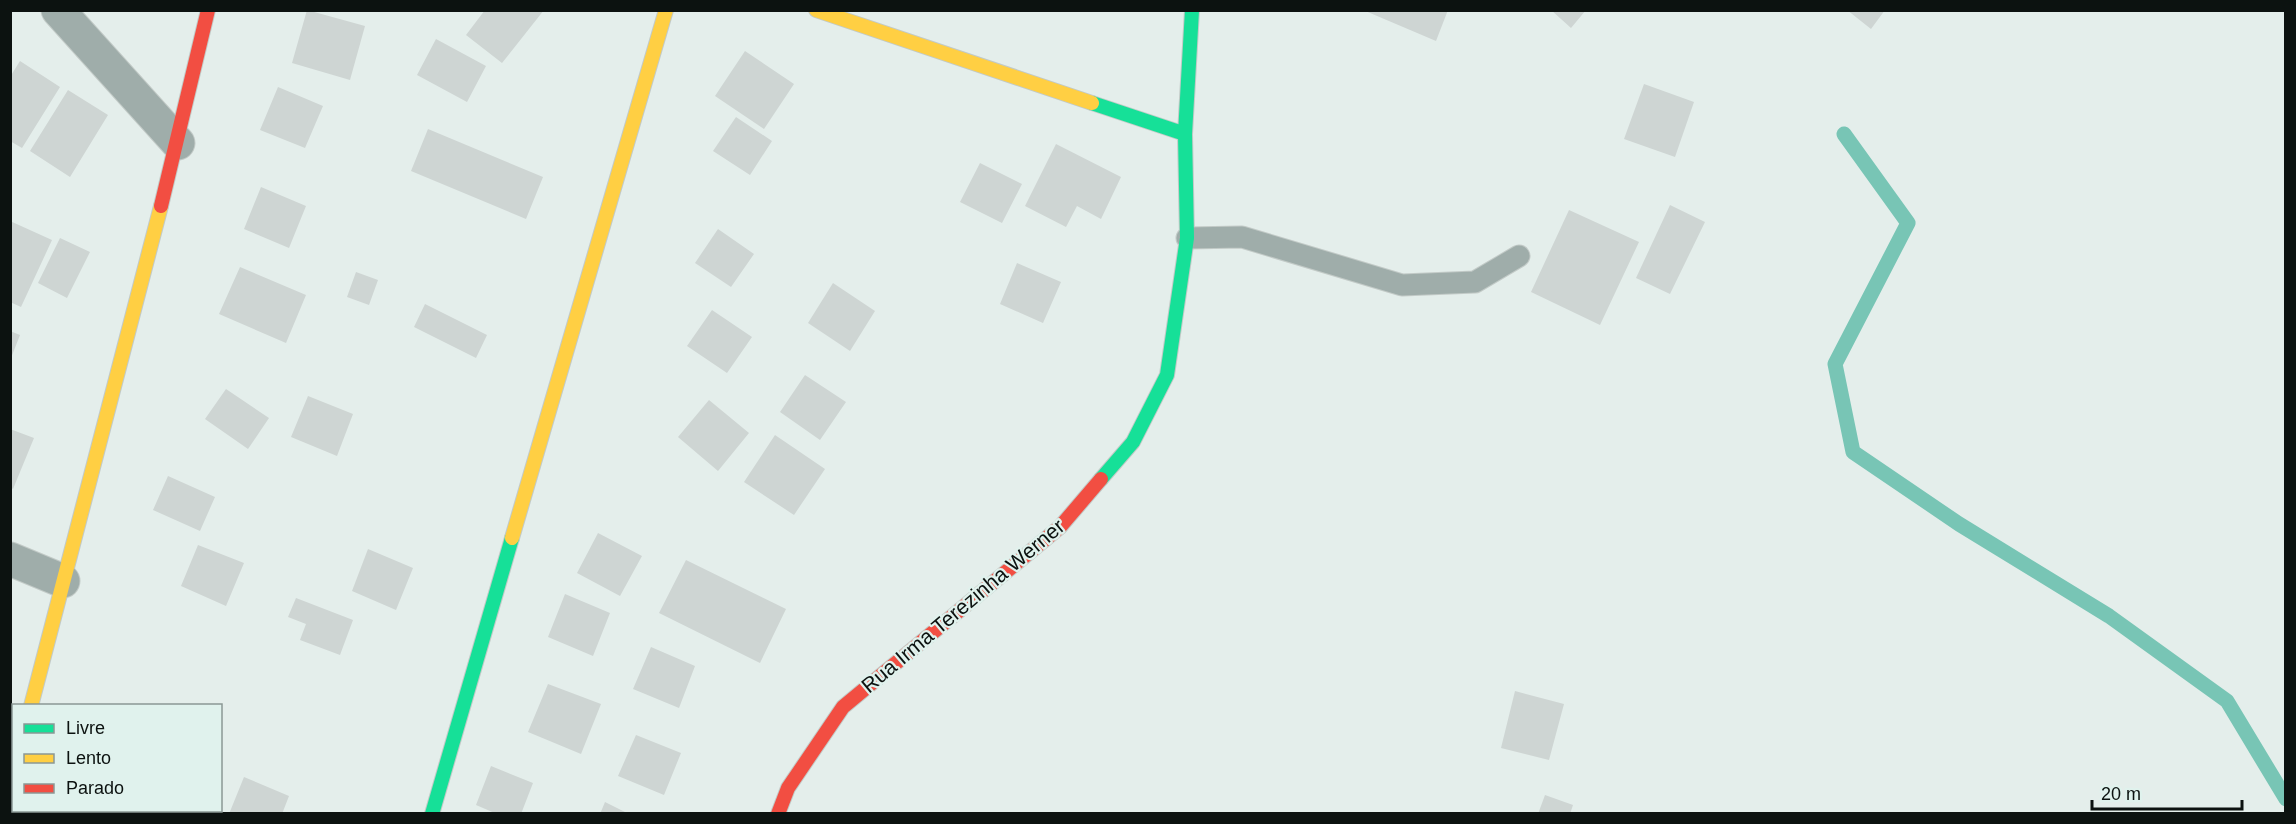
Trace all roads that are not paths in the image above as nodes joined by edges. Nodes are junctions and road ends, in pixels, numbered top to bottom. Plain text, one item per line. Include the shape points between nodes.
1 (58, 10) edge
2 (208, 10) edge
3 (666, 10) edge
4 (816, 10) edge
5 (1192, 10) edge
6 (1185, 134) junction
7 (178, 142) junction
8 (1187, 238) junction
9 (1519, 256) dead end
10 (10, 559) edge
11 (63, 581) junction
12 (31, 704) edge
13 (432, 813) edge
14 (778, 813) edge

1 - 7 street
2 - 7 street
3 - 13 street
4 - 6 street
5 - 6 street, Rua Irma Terezinha Werner
6 - 8 street, Rua Irma Terezinha Werner
7 - 11 street
8 - 9 lane via 1242,237 1402,285 1475,282
8 - 14 street, Rua Irma Terezinha Werner via 1167,375 1132,442 1060,526 843,706 788,788
10 - 11 street
11 - 12 street

